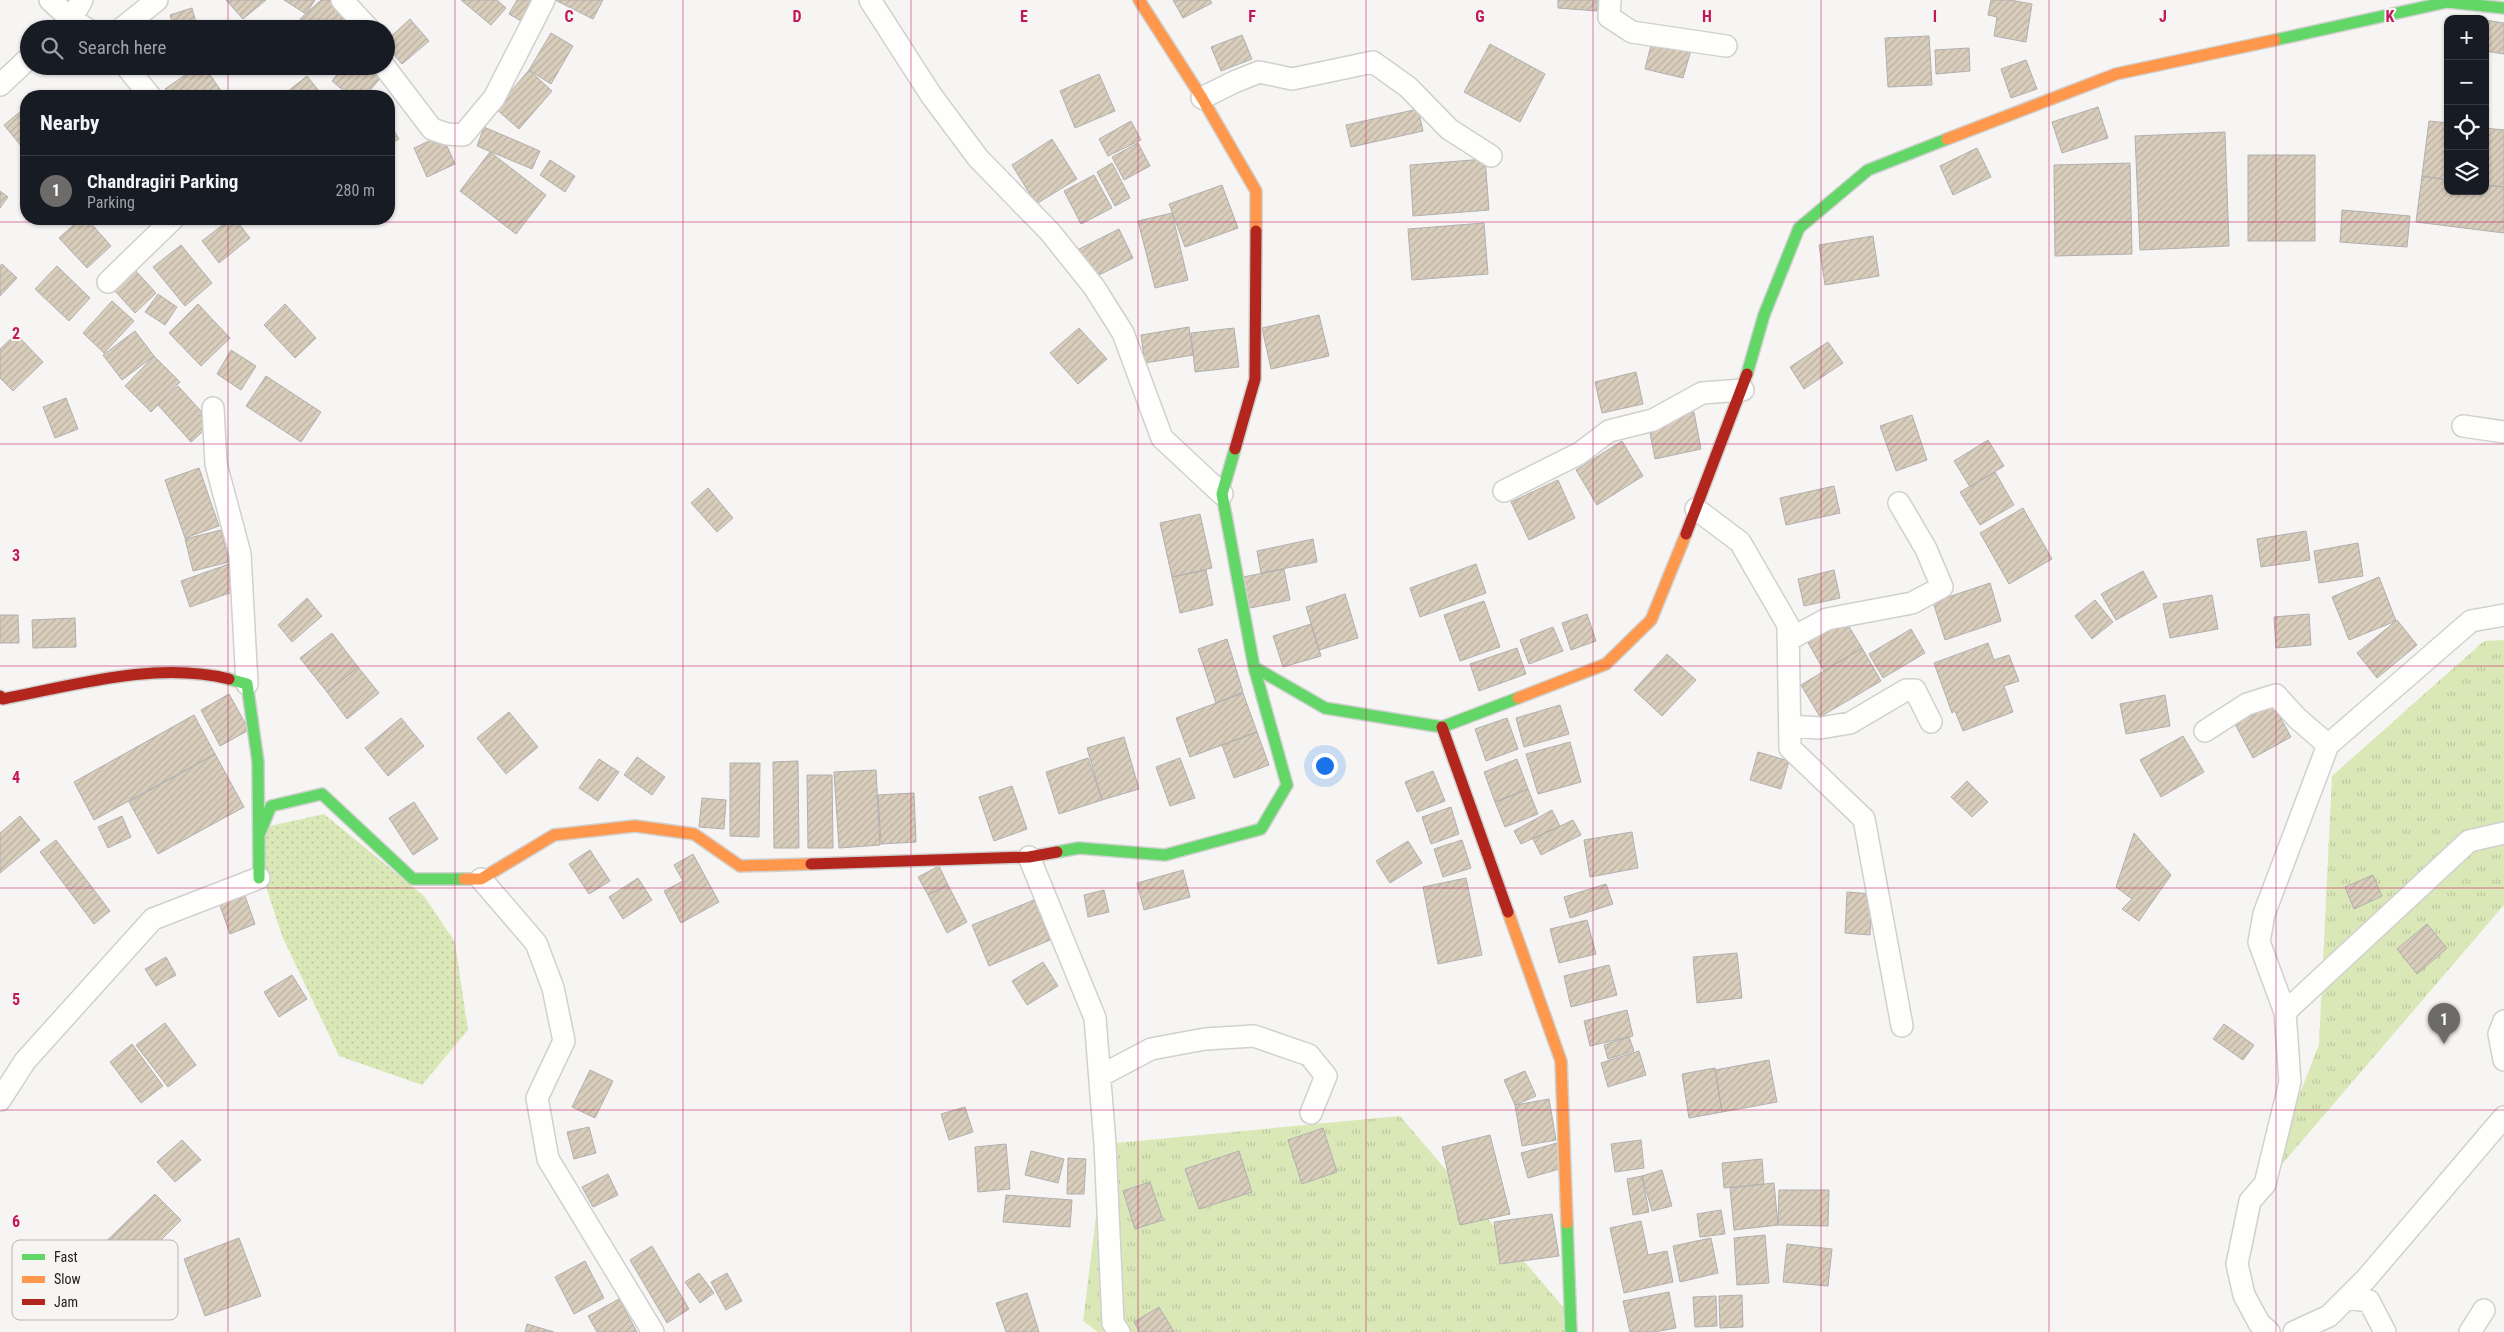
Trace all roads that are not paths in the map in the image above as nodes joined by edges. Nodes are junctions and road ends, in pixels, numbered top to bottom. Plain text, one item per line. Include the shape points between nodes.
1 (50, 0) edge
2 (82, 0) edge
3 (157, 0) edge
4 (342, 0) edge
5 (544, 0) edge
6 (870, 0) edge
7 (1140, 0) edge
8 (1610, 0) edge
9 (2504, 8) edge
10 (68, 20) edge
11 (75, 20) edge
12 (132, 20) edge
13 (361, 20) edge
14 (1726, 46) dead end
15 (20, 66) edge
16 (133, 75) edge
17 (391, 75) edge
18 (0, 85) edge
19 (145, 90) edge
20 (1202, 98) junction
21 (1491, 156) dead end
22 (166, 225) edge
23 (108, 282) dead end
24 (1743, 390) junction
25 (213, 408) dead end
26 (2463, 426) dead end
27 (2504, 432) edge
28 (1504, 491) dead end
29 (1222, 494) junction
30 (1899, 503) dead end
31 (1696, 509) junction
32 (2504, 615) edge
33 (1788, 640) junction
34 (1254, 667) junction
35 (248, 684) junction
36 (0, 696) edge
37 (1931, 722) dead end
38 (1790, 726) junction
39 (1442, 727) junction
40 (2205, 731) dead end
41 (2328, 745) junction
42 (2504, 833) edge
43 (1029, 857) junction
44 (259, 878) junction
45 (481, 880) junction
46 (2285, 1012) junction
47 (2504, 1021) edge
48 (1902, 1026) dead end
49 (2504, 1060) edge
50 (1100, 1076) junction
51 (0, 1100) edge
52 (1311, 1114) dead end
53 (2504, 1117) edge
54 (2347, 1298) junction
55 (2484, 1310) dead end
56 (653, 1332) edge
57 (1119, 1332) edge
58 (1571, 1332) edge
59 (2269, 1332) edge
60 (2294, 1332) edge
61 (2384, 1332) edge
62 (2470, 1332) edge

1 - 10 street
2 - 11 street
3 - 12 street
4 - 13 street
5 - 17 street via 494,98 462,135 432,129
6 - 29 street via 931,95 978,158 1050,232 1094,287 1123,333 1162,438
7 - 20 street
8 - 14 street via 1609,17 1632,32
9 - 24 street via 2447,2 2116,74 1868,170 1799,228 1764,315
15 - 18 street
16 - 19 street
20 - 21 street via 1259,72 1292,80 1373,62 1408,86 1449,129
20 - 29 street via 1256,191 1255,379
22 - 23 street
24 - 28 street via 1702,393 1653,420 1609,430 1580,453
24 - 31 street
25 - 35 street via 216,464 240,554
26 - 27 street
29 - 34 street
30 - 33 street via 1926,549 1942,588 1912,603 1827,619
31 - 33 street via 1740,542 1788,625
31 - 39 street via 1651,620 1606,664
32 - 41 street via 2470,621
33 - 38 street
34 - 39 street via 1325,708
34 - 43 street via 1287,784 1262,829 1165,855 1079,848
35 - 36 street via 207,674 136,674 3,699
35 - 44 street via 258,762
37 - 38 street via 1915,690 1906,690 1850,723 1820,728
38 - 48 street via 1790,748 1864,820
39 - 58 street via 1561,1061
40 - 41 street via 2247,704 2276,695
41 - 46 street via 2264,914 2259,942
42 - 46 street via 2469,841
43 - 45 street via 740,866 694,834 635,826 554,835
43 - 50 street via 1096,1018
44 - 45 street via 259,834 271,806 322,794 413,879
44 - 51 street via 153,919 25,1061
45 - 56 street via 536,943 553,988 564,1041 537,1098 548,1159
46 - 59 street via 2290,1082 2265,1184 2250,1201 2237,1264 2244,1295 2259,1322
47 - 49 street via 2499,1034
50 - 52 street via 1152,1049 1205,1039 1254,1036 1309,1055 1326,1076
50 - 57 street via 1113,1323
53 - 54 street
54 - 60 street via 2329,1316
54 - 61 street via 2369,1301
55 - 62 street

